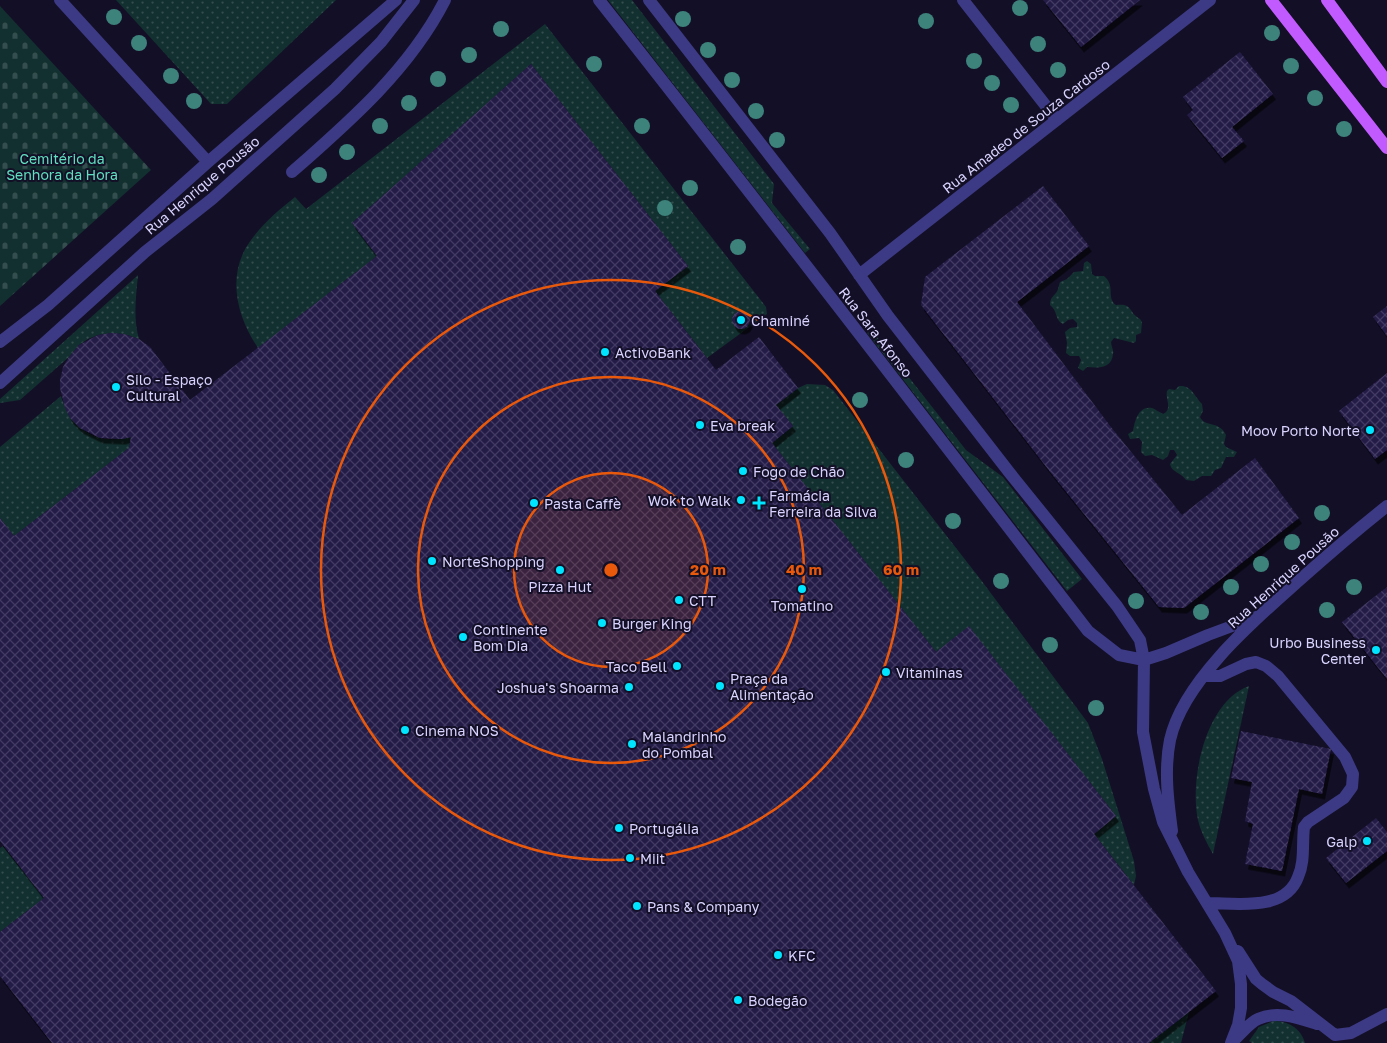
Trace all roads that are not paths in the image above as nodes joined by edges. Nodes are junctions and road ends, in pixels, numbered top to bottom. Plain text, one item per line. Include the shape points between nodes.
1 (60, 0) edge
2 (396, 0) edge
3 (414, 0) edge
4 (445, 0) edge
5 (599, 0) edge
6 (649, 0) edge
7 (963, 0) edge
8 (1210, 0) edge
9 (1271, 0) edge
10 (1327, 0) edge
11 (1387, 82) edge
12 (1056, 120) junction
13 (1387, 148) edge
14 (208, 162) junction
15 (292, 172) dead end
16 (860, 275) junction
17 (0, 342) edge
18 (0, 383) edge
19 (1387, 506) edge
20 (1259, 616) junction
21 (1144, 660) junction
22 (1204, 676) junction
23 (1175, 846) junction
24 (1207, 903) junction
25 (1225, 933) junction
26 (1387, 1014) edge
27 (1319, 1024) junction
28 (1333, 1039) edge
29 (1231, 1043) edge

1 - 14 street
2 - 14 street, Rua Henrique Pousão
3 - 18 street, Rua Henrique Pousão via 381,42 335,89 212,199 145,252
4 - 15 street via 418,43 387,80 344,126
5 - 21 street, Rua Sara Afonso via 1088,631 1119,654
6 - 16 street, Rua Sara Afonso
7 - 12 street
8 - 12 street, Rua Amadeo de Souza Cardoso
9 - 13 main road
10 - 11 main road
12 - 16 street, Rua Amadeo de Souza Cardoso
14 - 17 street, Rua Henrique Pousão via 48,305
16 - 21 street, Rua Sara Afonso via 984,441 1130,622 1140,640
19 - 20 street, Rua Henrique Pousão
20 - 21 street
20 - 22 street, Rua Henrique Pousão
21 - 23 street, Rua Henrique Pousão via 1143,732 1156,798
22 - 23 street, Rua Henrique Pousão via 1191,692 1170,740 1168,800
22 - 24 street via 1220,676 1256,662 1266,666 1345,757 1353,774 1352,786 1344,798 1304,827 1302,863 1290,890 1279,899 1262,903
23 - 24 street, Rua Henrique Pousão
24 - 25 street, Rua Henrique Pousão
25 - 27 street, Rua Henrique Pousão via 1256,979
25 - 29 street, Rua Henrique Pousão via 1238,961 1241,984 1241,1008
26 - 28 street
27 - 28 street
27 - 29 street, Rua Henrique Pousão via 1288,1015 1272,1015 1256,1019

